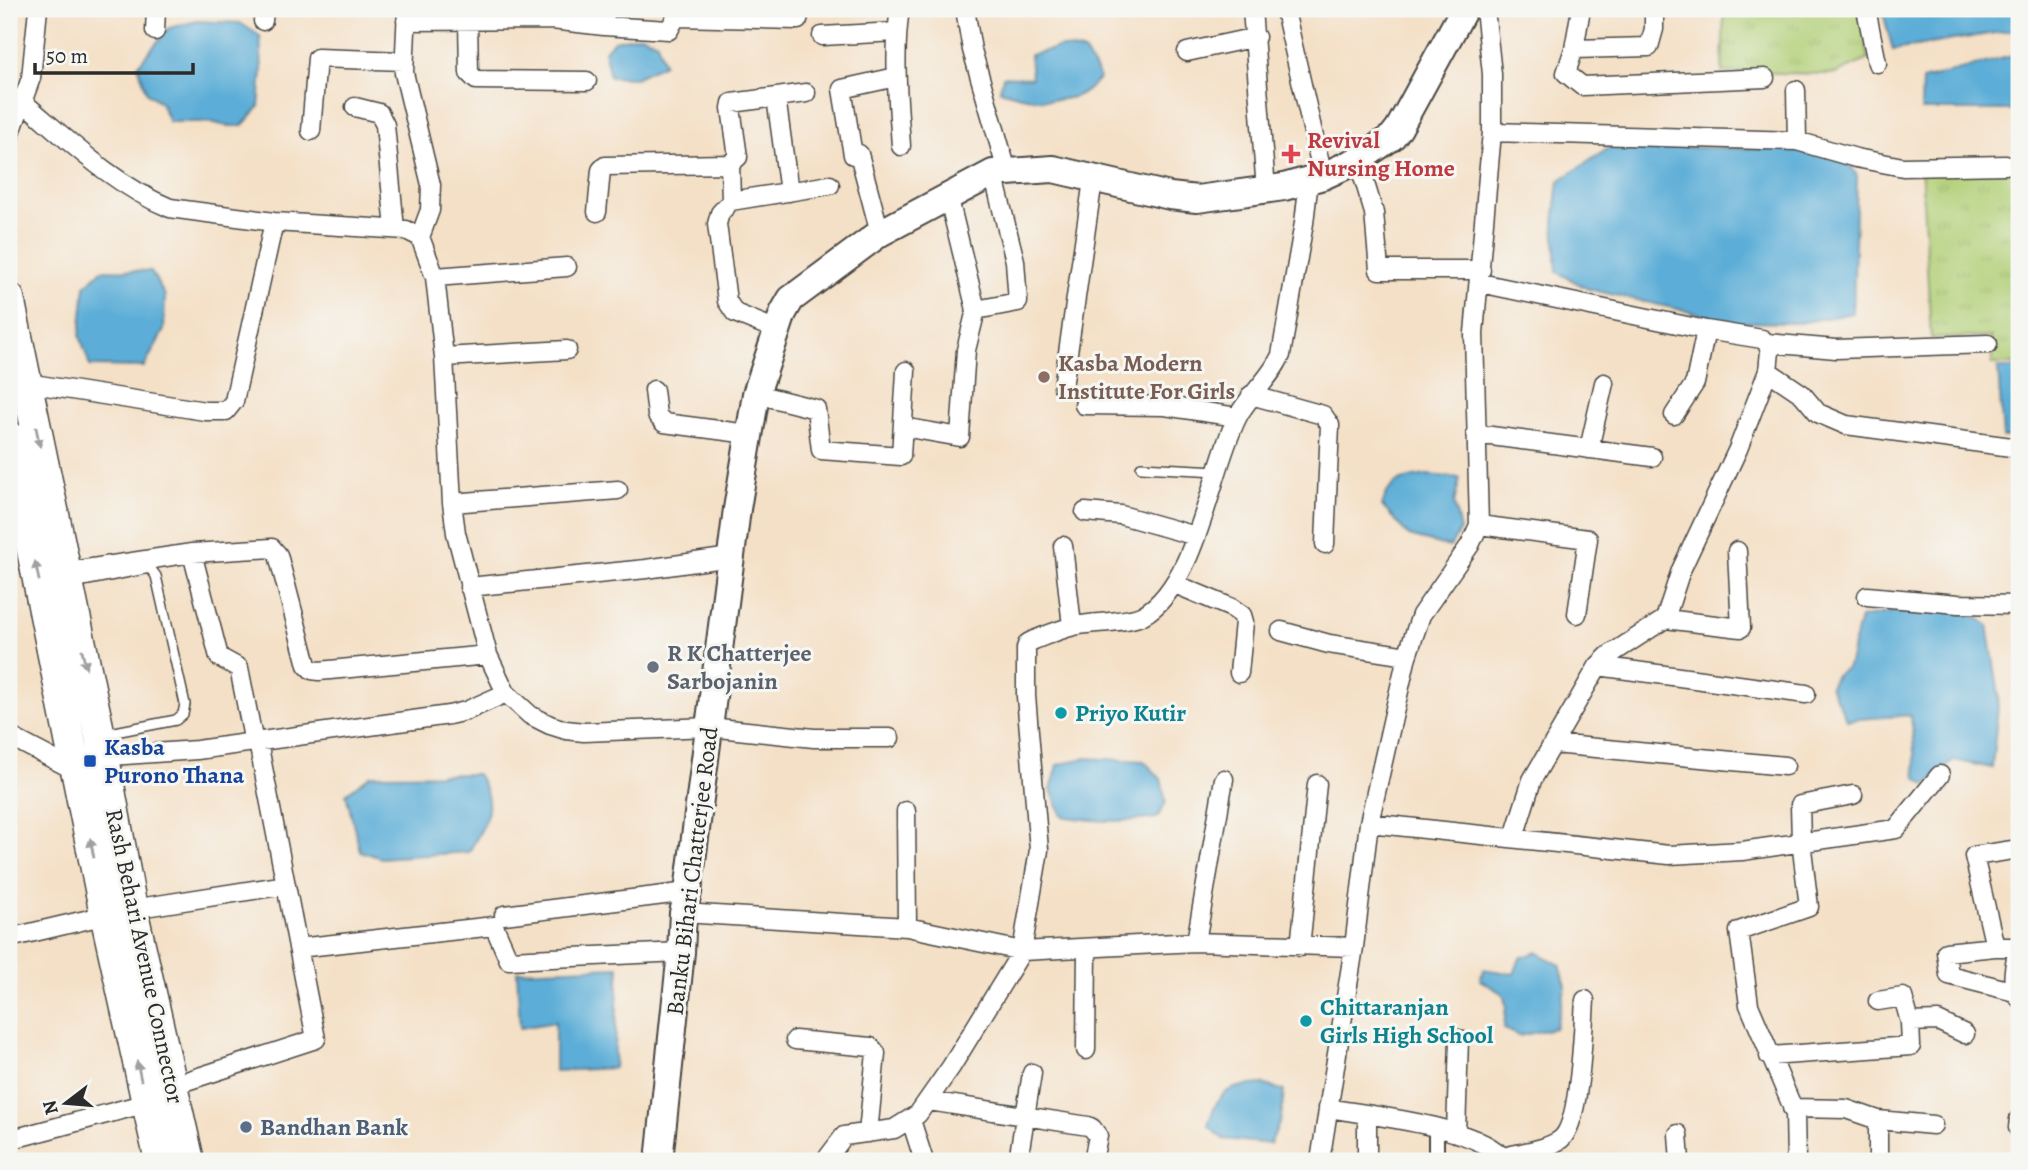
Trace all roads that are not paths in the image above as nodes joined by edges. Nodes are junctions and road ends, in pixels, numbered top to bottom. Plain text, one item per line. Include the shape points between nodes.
1 (38, 9) edge
2 (156, 9) edge
3 (800, 9) edge
4 (900, 9) edge
5 (965, 9) edge
6 (1252, 9) edge
7 (1464, 9) edge
8 (1485, 9) edge
9 (1581, 9) edge
10 (1654, 9) edge
11 (1866, 9) edge
12 (552, 14) edge
13 (407, 15) edge
14 (494, 15) edge
15 (1286, 15) dead end
16 (605, 17) edge
17 (468, 20) junction
18 (155, 31) dead end
19 (896, 32) junction
20 (822, 36) dead end
21 (1256, 37) junction
22 (1574, 49) junction
23 (1187, 52) dead end
24 (404, 61) junction
25 (1877, 63) dead end
26 (896, 77) junction
27 (1765, 78) dead end
28 (587, 81) dead end
29 (1796, 90) dead end
30 (806, 93) dead end
31 (776, 97) junction
32 (16, 99) edge
33 (355, 107) dead end
34 (311, 131) dead end
35 (1492, 132) junction
36 (9, 138) edge
37 (1797, 141) junction
38 (901, 146) dead end
39 (1358, 160) junction
40 (730, 164) junction
41 (2006, 165) dead end
42 (1000, 172) junction
43 (1316, 178) junction
44 (1093, 180) junction
45 (830, 185) dead end
46 (1266, 190) junction
47 (789, 192) junction
48 (948, 195) junction
49 (731, 201) junction
50 (597, 212) dead end
51 (274, 222) junction
52 (395, 229) junction
53 (880, 233) junction
54 (420, 237) junction
55 (567, 267) dead end
56 (435, 276) junction
57 (1480, 276) junction
58 (9, 298) edge
59 (976, 310) junction
60 (777, 330) junction
61 (1706, 330) junction
62 (1767, 343) junction
63 (1988, 344) dead end
64 (567, 350) dead end
65 (444, 357) junction
66 (906, 371) dead end
67 (1769, 371) junction
68 (27, 383) junction
69 (1604, 383) dead end
70 (1063, 387) dead end
71 (654, 390) dead end
72 (756, 394) junction
73 (1251, 395) junction
74 (1084, 405) dead end
75 (1674, 415) dead end
76 (1237, 417) junction
77 (903, 427) junction
78 (749, 434) junction
79 (1476, 434) junction
80 (9, 436) edge
81 (2019, 447) edge
82 (1589, 449) junction
83 (1652, 457) dead end
84 (1141, 467) dead end
85 (1218, 471) junction
86 (618, 490) dead end
87 (452, 503) junction
88 (1086, 512) dead end
89 (1479, 525) junction
90 (1196, 536) junction
91 (1325, 544) dead end
92 (1063, 546) dead end
93 (1737, 551) dead end
94 (192, 553) junction
95 (730, 557) junction
96 (67, 578) junction
97 (1175, 583) junction
98 (469, 587) junction
99 (1867, 596) dead end
100 (2019, 605) edge
101 (1577, 614) dead end
102 (1665, 619) junction
103 (1072, 626) junction
104 (1281, 631) dead end
105 (488, 654) junction
106 (1406, 656) junction
107 (1598, 666) junction
108 (1239, 673) dead end
109 (506, 693) junction
110 (1806, 694) dead end
111 (709, 727) junction
112 (9, 736) edge
113 (890, 737) dead end
114 (256, 743) junction
115 (1554, 744) junction
116 (102, 746) junction
117 (75, 765) junction
118 (1785, 766) dead end
119 (1940, 775) dead end
120 (1224, 779) dead end
121 (1317, 783) dead end
122 (1853, 794) dead end
123 (906, 811) dead end
124 (1369, 823) junction
125 (1514, 837) junction
126 (1801, 841) junction
127 (2019, 849) edge
128 (286, 885) junction
129 (685, 903) junction
130 (118, 912) junction
131 (504, 915) dead end
132 (907, 927) junction
133 (9, 938) edge
134 (1196, 942) junction
135 (298, 947) junction
136 (1300, 947) junction
137 (1354, 947) junction
138 (1995, 947) junction
139 (2019, 947) edge
140 (1087, 949) junction
141 (1022, 951) junction
142 (681, 952) junction
143 (2017, 995) edge
144 (1585, 1000) dead end
145 (1878, 1001) dead end
146 (1910, 1022) junction
147 (1965, 1034) dead end
148 (1459, 1039) dead end
149 (795, 1040) dead end
150 (1086, 1050) dead end
151 (1769, 1056) junction
152 (1032, 1073) dead end
153 (171, 1086) junction
154 (929, 1101) junction
155 (146, 1104) junction
156 (1328, 1108) junction
157 (1792, 1108) junction
158 (1024, 1115) junction
159 (1367, 1115) junction
160 (911, 1120) junction
161 (1878, 1120) junction
162 (1933, 1125) dead end
163 (1436, 1128) junction
164 (868, 1133) junction
165 (1457, 1133) junction
166 (1678, 1134) dead end
167 (9, 1140) edge
168 (1505, 1159) edge
169 (160, 1161) edge
170 (189, 1161) edge
171 (659, 1161) edge
172 (825, 1161) edge
173 (924, 1161) edge
174 (1018, 1161) edge
175 (1093, 1161) edge
176 (1320, 1161) edge
177 (1367, 1161) edge
178 (1436, 1161) edge
179 (1680, 1161) edge
180 (1796, 1161) edge
181 (1878, 1161) edge

1 - 32 street via 31,78
2 - 18 street
3 - 16 street via 798,20 676,17 669,30
4 - 19 street
5 - 42 street
6 - 21 street
7 - 39 main road, Banku Bihari Chatterjee Road via 1399,128
8 - 35 street
9 - 22 street
10 - 22 street via 1650,47
11 - 25 street
12 - 14 street
12 - 16 street
13 - 17 street
13 - 24 street
14 - 17 street
15 - 43 street
17 - 28 street via 472,77
19 - 20 street
19 - 26 street
21 - 23 street
21 - 46 street
22 - 27 street via 1566,73 1582,86
24 - 34 street via 317,58
24 - 54 street via 431,185 430,210
26 - 38 street
26 - 53 street via 842,89 853,155 859,154
29 - 37 street
30 - 31 street
31 - 40 street via 732,103 738,154
31 - 47 street
32 - 36 street
32 - 51 street via 101,168 155,201 181,210
33 - 52 street via 379,113 385,125
35 - 37 street
35 - 57 street
37 - 41 street via 1903,167
39 - 43 main road, Banku Bihari Chatterjee Road
39 - 57 street via 1374,213 1379,270
40 - 49 street
40 - 50 street via 605,166
42 - 44 main road, Banku Bihari Chatterjee Road via 1053,169
42 - 48 main road, Banku Bihari Chatterjee Road
42 - 59 street via 1018,302
43 - 46 main road, Banku Bihari Chatterjee Road
43 - 73 street via 1281,355
44 - 46 main road, Banku Bihari Chatterjee Road via 1197,199
44 - 70 street
45 - 47 street
47 - 49 street
48 - 53 main road, Banku Bihari Chatterjee Road
48 - 59 street
49 - 60 street via 717,224 727,301 736,313
51 - 52 street
51 - 68 street via 234,401 226,411
52 - 54 street
53 - 60 main road, Banku Bihari Chatterjee Road via 799,291
54 - 56 street
55 - 56 street
56 - 65 street
57 - 61 street
57 - 79 street via 1474,333
58 - 68 main road, Rash Behari Avenue Connector
59 - 77 street via 966,350 960,437
60 - 72 main road, Banku Bihari Chatterjee Road
61 - 62 street via 1762,338
61 - 75 street via 1695,383
62 - 63 street via 1836,349
62 - 67 street
64 - 65 street
65 - 87 street
66 - 77 street
67 - 81 street via 1802,394 1818,413 1846,425
67 - 102 street via 1681,570
68 -> 96 main road, Rash Behari Avenue Connector
69 - 82 street
71 - 78 street via 657,415 664,423
72 - 77 street via 816,409 821,450 901,456
72 - 78 main road, Banku Bihari Chatterjee Road
73 - 76 street
73 - 91 street via 1328,419
74 - 76 street via 1165,406
76 - 85 street
78 - 95 main road, Banku Bihari Chatterjee Road
79 - 82 street
79 - 89 street
117 -> 80 main road, Rash Behari Avenue Connector
82 - 83 street
84 - 85 lane
85 - 90 street
86 - 87 street
87 - 98 street
88 - 90 street via 1121,515
89 - 101 street via 1588,539
89 - 106 street via 1471,545 1421,615
90 - 97 street
92 - 103 street
93 - 102 street via 1741,628
94 - 96 street
94 - 105 street via 272,548 312,670
94 - 114 street via 219,657 239,668
95 - 98 street
95 - 111 main road, Banku Bihari Chatterjee Road
96 -> 116 main road, Rash Behari Avenue Connector
96 - 116 lane via 150,568 156,576 184,704 183,714 176,720
97 - 103 street via 1138,617
97 - 108 street via 1242,615
98 - 105 street
99 - 100 street
102 - 107 street
103 - 141 street via 1034,640 1026,648 1039,850
104 - 106 street
105 - 109 street
106 - 124 street
107 - 110 street
107 - 115 street
109 - 111 street via 530,715 566,730
109 - 114 street via 449,715
111 - 113 street via 814,738
111 - 129 main road, Banku Bihari Chatterjee Road
112 - 117 street
114 - 116 street via 197,750
114 - 128 street
115 - 118 street
115 - 125 street via 1529,787
116 - 117 street
116 - 130 main road, Rash Behari Avenue Connector
130 -> 117 main road, Rash Behari Avenue Connector
119 - 126 street via 1896,829
120 - 134 street
121 - 136 street
122 - 126 street via 1800,805
123 - 132 street
124 - 125 street
124 - 137 street
125 - 126 street via 1669,855 1742,851
126 - 151 street via 1809,907 1739,931 1749,1005
127 - 138 street via 1974,856
128 - 130 street
128 - 135 street
129 - 131 street
129 - 132 street
129 - 142 main road, Banku Bihari Chatterjee Road
130 - 133 street
130 - 153 main road, Rash Behari Avenue Connector
155 -> 130 main road, Rash Behari Avenue Connector
132 - 141 street
134 - 136 street
134 - 140 street
135 - 142 street via 495,926 509,960
135 - 153 street via 316,1040
136 - 137 street
137 - 156 street
138 - 139 street
138 - 143 street via 1946,951 1949,975
139 - 143 street via 2012,981
140 - 141 street
140 - 150 street
141 - 154 street
142 - 171 main road, Banku Bihari Chatterjee Road
144 - 168 street via 1577,1098 1567,1132 1552,1143
145 - 146 street via 1903,997
146 - 147 street via 1938,1021
146 - 151 street via 1911,1046
148 - 165 street
149 - 164 street via 874,1049
151 - 157 street
152 - 158 street
153 - 170 main road, Rash Behari Avenue Connector
154 - 158 street
154 - 160 street
155 - 167 street
155 - 169 main road, Rash Behari Avenue Connector
156 - 159 street
156 - 176 street
157 - 161 street via 1846,1109
157 - 180 street
158 - 174 street
158 - 175 street via 1092,1128 1098,1136
159 - 163 street
159 - 177 street
160 - 164 street via 894,1129
160 - 173 street
161 - 162 street
161 - 181 street
163 - 165 street
163 - 178 street
164 - 172 street via 844,1136
165 - 168 street
166 - 179 street

